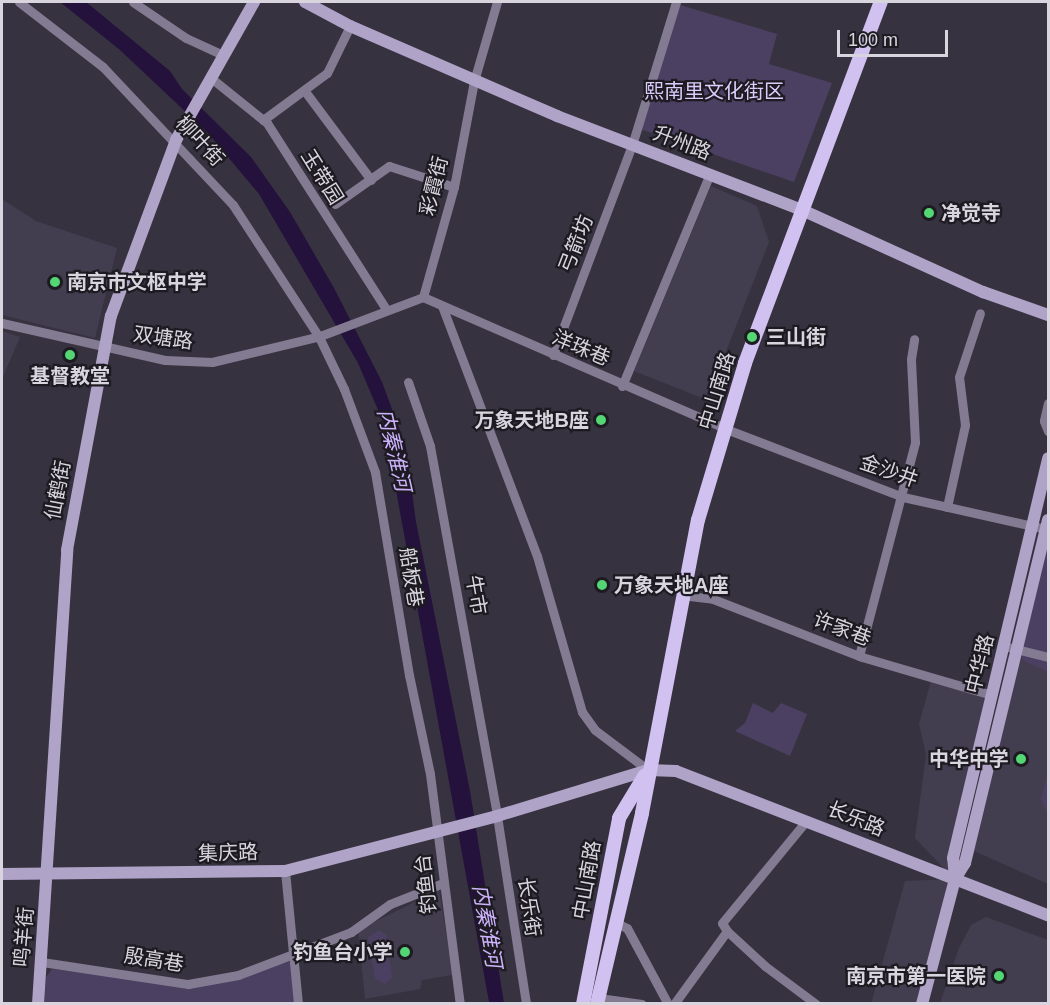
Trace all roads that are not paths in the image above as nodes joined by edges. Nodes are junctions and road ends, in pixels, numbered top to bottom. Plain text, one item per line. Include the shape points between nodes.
1 (19, 2) edge
2 (133, 2) edge
3 (254, 2) edge
4 (305, 2) edge
5 (497, 2) edge
6 (676, 2) edge
7 (882, 2) edge
8 (350, 26) junction
9 (223, 56) junction
10 (211, 78) junction
11 (474, 81) junction
12 (304, 90) junction
13 (263, 120) junction
14 (176, 140) junction
15 (632, 145) junction
16 (710, 174) junction
17 (371, 180) junction
18 (453, 186) junction
19 (335, 204) dead end
20 (802, 210) junction
21 (423, 297) junction
22 (441, 306) junction
23 (386, 309) junction
24 (980, 313) dead end
25 (1048, 315) edge
26 (2, 323) edge
27 (320, 337) junction
28 (914, 339) dead end
29 (105, 347) junction
30 (553, 356) junction
31 (408, 382) dead end
32 (622, 386) junction
33 (1048, 403) edge
34 (726, 429) junction
35 (1048, 431) edge
36 (1048, 459) edge
37 (903, 497) junction
38 (947, 507) junction
39 (1047, 524) edge
40 (1033, 525) junction
41 (681, 595) junction
42 (1004, 646) junction
43 (860, 656) junction
44 (1048, 658) edge
45 (992, 695) junction
46 (648, 770) junction
47 (497, 816) junction
48 (806, 820) junction
49 (438, 832) junction
50 (285, 871) junction
51 (2, 874) edge
52 (48, 874) junction
53 (955, 879) junction
54 (443, 883) junction
55 (1048, 915) edge
56 (615, 922) junction
57 (727, 931) junction
58 (294, 957) junction
59 (42, 962) junction
60 (598, 1001) edge
61 (38, 1004) edge
62 (298, 1004) edge
63 (460, 1004) edge
64 (526, 1004) edge
65 (583, 1004) edge
66 (642, 1004) edge
67 (668, 1004) edge
68 (674, 1004) edge
69 (816, 1004) edge
70 (922, 1004) edge

1 - 14 street, 柳叶街 via 103,68
2 - 9 street via 186,38
3 - 9 main road
4 - 8 main road, 升州路
5 - 11 street, 彩霞街
6 - 15 street, 弓箭坊
7 - 20 main road, 中山南路
8 - 11 main road, 升州路
8 - 12 street via 327,73
9 - 10 main road
10 - 13 street, 玉带园
10 - 14 main road, 仙鹤街
11 - 15 main road, 升州路
11 - 18 street, 彩霞街
12 - 13 street
12 - 17 street
13 - 23 street, 玉带园
14 - 27 street, 柳叶街 via 233,204
14 - 29 main road, 仙鹤街 via 111,316
15 - 16 main road, 升州路
15 - 30 street, 弓箭坊
16 - 20 main road, 升州路
16 - 32 street
17 - 18 street via 389,166
17 - 19 street
18 - 21 street, 彩霞街
20 - 25 main road, 升州路 via 983,292
20 - 34 main road, 中山南路 via 745,363
21 - 22 street, 洋珠巷
21 - 23 street
22 - 30 street, 洋珠巷
22 - 46 street via 537,556 582,711 595,730
23 - 27 street, 双塘路
24 - 38 street via 959,377 965,425
26 - 29 street, 双塘路
27 - 29 street, 双塘路 via 212,362 165,360
27 - 49 street, 船板巷 via 375,472
28 - 37 street via 911,359 915,442
29 - 52 main road, 仙鹤街 via 67,550 54,711
30 - 32 street, 洋珠巷
31 - 47 street, 牛市 via 430,446
32 - 34 street, 洋珠巷
33 - 35 street via 1044,421
34 - 37 street, 金沙井
34 - 41 main road, 中山南路 via 698,520
36 - 40 main road, 中华路
37 - 38 street, 金沙井
37 - 43 street
38 - 40 street, 金沙井
39 - 40 street, 金沙井
39 - 53 main road, 中华路 via 964,863
40 - 42 main road, 中华路
41 - 43 street, 许家巷 via 713,599
41 - 46 main road, 中山南路
42 - 44 street
42 - 45 main road, 中华路
43 - 45 street, 许家巷
45 - 53 main road, 中华路 via 952,858
46 - 47 main road
46 - 48 main road, 长乐路 via 693,774
46 - 56 main road, 中山南路 via 642,813
46 - 65 main road, 中山南路 via 619,818
47 - 49 main road, 集庆路
47 - 64 street, 长乐街
48 - 53 main road, 长乐路
48 - 57 street via 722,923
49 - 50 main road, 集庆路
49 - 54 street, 钓鱼台
50 - 52 main road, 集庆路
50 - 58 street
51 - 52 main road, 集庆路
52 - 59 main road, 鸣羊街
53 - 55 main road, 长乐路
53 - 70 main road, 中华路
54 - 58 street, 殷高巷 via 390,904 351,932
54 - 63 street, 钓鱼台
56 - 60 main road, 中山南路
56 - 67 street via 627,928
57 - 68 street
57 - 69 street
58 - 59 street, 殷高巷 via 238,975 188,984
58 - 62 street
59 - 61 main road, 鸣羊街
60 - 66 street

